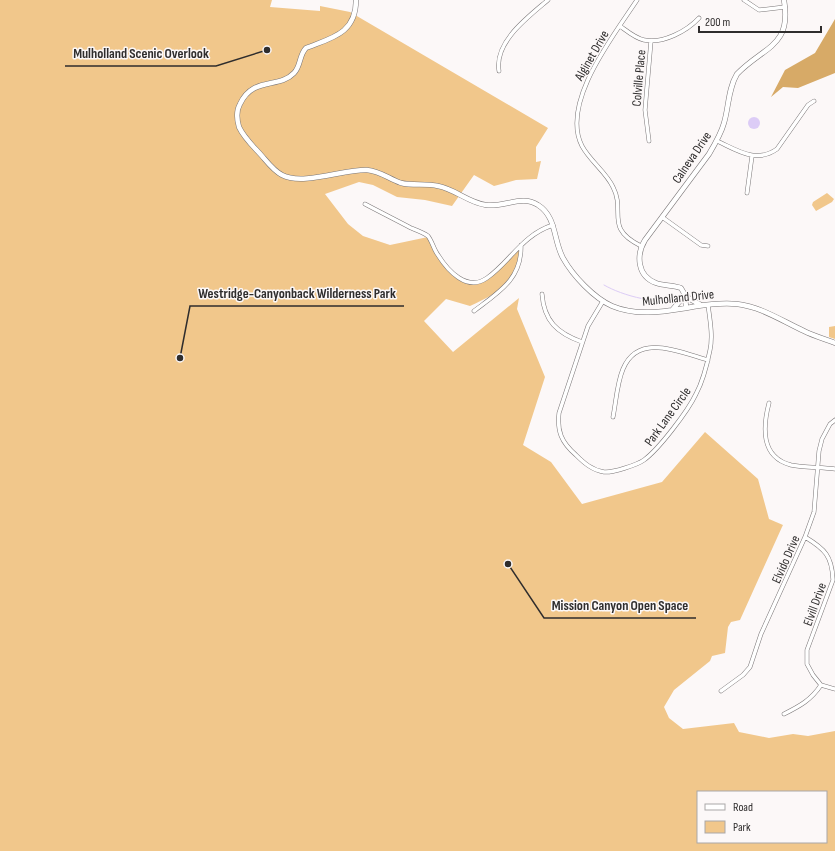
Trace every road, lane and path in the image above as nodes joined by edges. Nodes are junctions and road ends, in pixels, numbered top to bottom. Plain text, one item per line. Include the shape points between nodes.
1 (356, 0) edge
2 (548, 0) edge
3 (637, 0) edge
4 (744, 0) edge
5 (784, 0) edge
6 (785, 7) junction
7 (700, 18) dead end
8 (620, 26) junction
9 (651, 41) junction
10 (499, 71) dead end
11 (814, 101) dead end
12 (649, 141) dead end
13 (717, 141) junction
14 (752, 156) junction
15 (747, 193) dead end
16 (365, 204) dead end
17 (662, 217) junction
18 (553, 225) junction
19 (521, 244) junction
20 (641, 246) junction
21 (708, 246) dead end
22 (542, 294) dead end
23 (685, 294) junction
24 (603, 301) junction
25 (705, 305) junction
26 (686, 308) junction
27 (673, 310) junction
28 (474, 311) dead end
29 (582, 342) junction
30 (835, 343) edge
31 (708, 360) junction
32 (769, 403) dead end
33 (613, 418) dead end
34 (835, 420) edge
35 (817, 467) junction
36 (835, 469) edge
37 (805, 538) junction
38 (821, 685) junction
39 (835, 690) edge
40 (721, 691) dead end
41 (784, 714) dead end

1 - 18 main road, Mulholland Drive via 356,11 345,30 304,50 294,74 250,90 242,98 237,118 244,136 281,175 295,178 360,170 375,172 406,184 445,187 477,203 487,205 528,200 543,208
2 - 10 street via 513,33 498,62
3 - 8 street, Alginet Drive
4 - 6 street via 759,10
5 - 6 main road, Calneva Drive
6 - 13 main road, Calneva Drive via 786,18 779,38 742,69 733,80 724,123
7 - 9 street via 693,25 668,38
8 - 9 street via 636,37
8 - 20 street, Alginet Drive via 588,78 582,93 577,120 579,138 585,152 614,187 618,223 622,232
9 - 12 street, Colville Place via 645,110
11 - 14 street via 776,149 770,153
13 - 14 street
13 - 17 main road, Calneva Drive
14 - 15 street
16 - 19 street via 428,236 438,255 456,276 464,281 480,282 488,278
17 - 20 main road, Calneva Drive
17 - 21 street via 700,245
18 - 19 street
18 - 24 main road, Mulholland Drive via 563,258 590,291
19 - 28 street via 521,258 514,277 500,292
20 - 23 main road via 639,262 647,277 654,282 678,287
22 - 29 street via 543,304 558,331
23 - 25 main road
23 - 26 main road
23 - 27 main road
24 - 27 main road, Mulholland Drive via 629,311
24 - 29 street, Park Lane Circle
25 - 26 main road, Mulholland Drive
25 - 30 main road, Mulholland Drive via 738,304 768,312 805,332
25 - 31 street, Park Lane Circle via 711,334
26 - 27 main road, Mulholland Drive
29 - 31 street, Park Lane Circle via 559,413 559,433 562,441 585,464 605,472 643,461 654,451 696,395
31 - 33 street via 659,347 648,346 640,349 627,361 622,370
32 - 35 street via 764,421 764,435 770,450 779,460 791,465
34 - 35 street, Elvido Drive via 822,439
35 - 36 street
35 - 37 street, Elvido Drive via 813,513
37 - 38 street, Elvill Drive via 820,546 828,555 833,568 833,580 807,650 812,675
37 - 40 street, Elvido Drive via 761,634 750,667
38 - 39 street
38 - 41 street via 803,705

